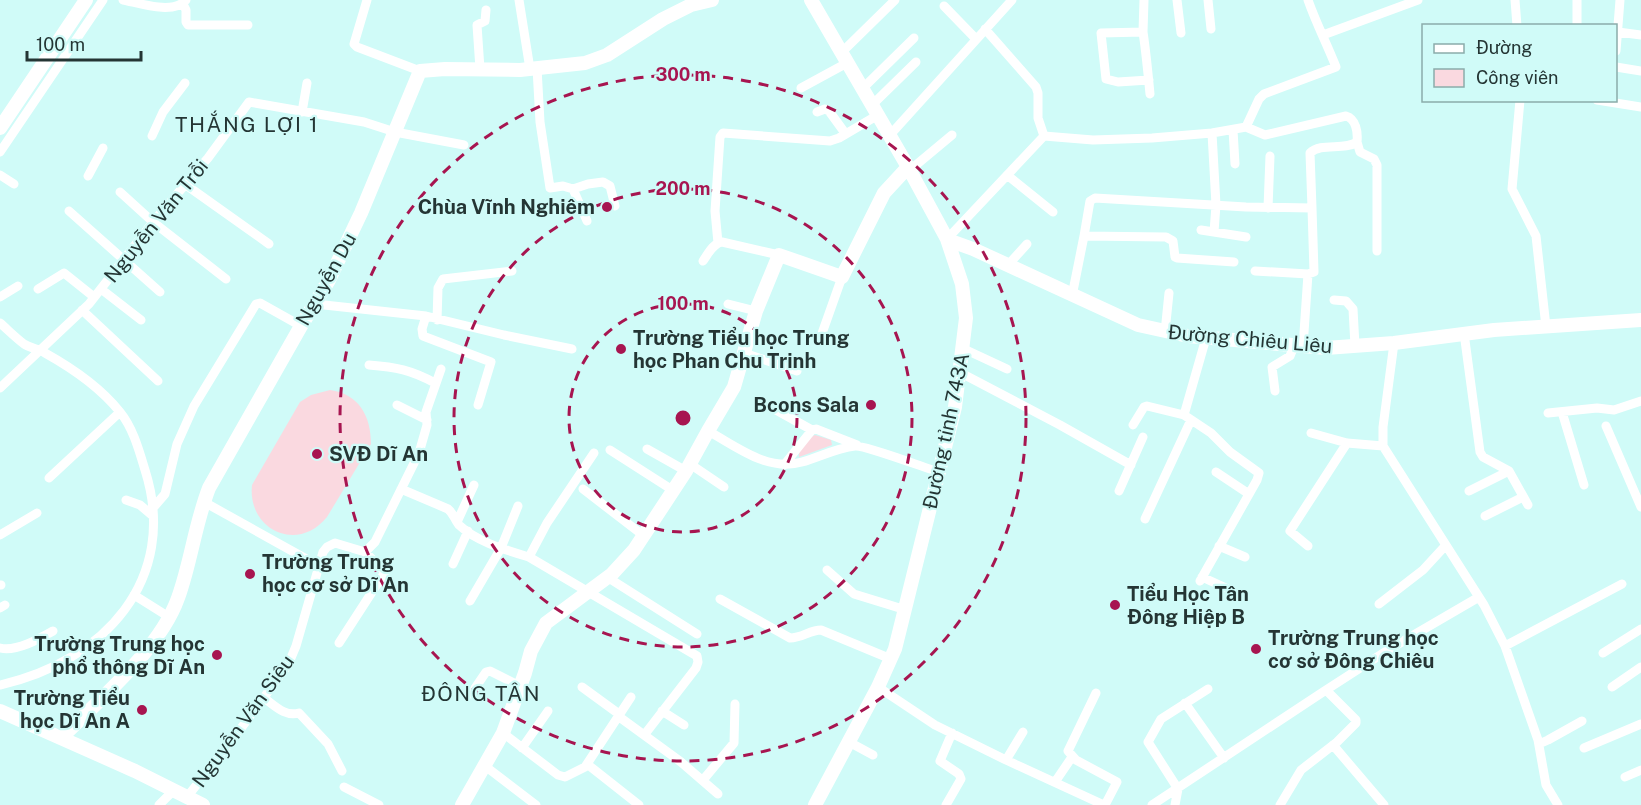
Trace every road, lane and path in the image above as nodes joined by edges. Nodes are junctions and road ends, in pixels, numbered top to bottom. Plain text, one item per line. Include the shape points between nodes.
1 (86, 0) edge
2 (103, 0) edge
3 (123, 0) edge
4 (367, 0) edge
5 (519, 0) edge
6 (712, 0) edge
7 (811, 0) edge
8 (895, 0) edge
9 (1012, 0) edge
10 (1144, 0) edge
11 (1177, 0) edge
12 (1208, 0) edge
13 (1308, 0) edge
14 (1418, 0) edge
15 (1515, 0) edge
16 (1577, 0) edge
17 (1620, 0) edge
18 (184, 2) edge
19 (944, 6) dead end
20 (486, 10) dead end
21 (1517, 24) edge
22 (1577, 24) edge
23 (248, 25) dead end
24 (985, 29) junction
25 (1211, 29) dead end
26 (1143, 32) junction
27 (1618, 32) junction
28 (1180, 33) dead end
29 (1323, 34) junction
30 (1641, 35) edge
31 (914, 38) dead end
32 (976, 39) junction
33 (1617, 42) edge
34 (844, 58) junction
35 (916, 62) dead end
36 (1617, 66) edge
37 (480, 69) junction
38 (533, 69) junction
39 (420, 71) junction
40 (1641, 71) edge
41 (1149, 80) junction
42 (185, 83) dead end
43 (307, 83) dead end
44 (801, 88) dead end
45 (862, 89) junction
46 (1150, 94) dead end
47 (1520, 102) edge
48 (1614, 102) edge
49 (1641, 107) edge
50 (875, 110) junction
51 (303, 112) junction
52 (817, 112) dead end
53 (1246, 127) junction
54 (0, 128) edge
55 (1233, 130) junction
56 (395, 132) junction
57 (845, 133) junction
58 (1212, 133) junction
59 (890, 135) junction
60 (952, 135) dead end
61 (153, 136) dead end
62 (1044, 136) junction
63 (1357, 142) junction
64 (464, 145) dead end
65 (103, 148) dead end
66 (0, 152) edge
67 (1270, 156) dead end
68 (1235, 164) dead end
69 (909, 169) junction
70 (0, 175) edge
71 (1007, 175) junction
72 (88, 176) dead end
73 (14, 184) dead end
74 (186, 185) junction
75 (573, 189) junction
76 (120, 192) dead end
77 (1216, 205) junction
78 (615, 206) dead end
79 (1268, 208) junction
80 (1312, 208) junction
81 (69, 211) dead end
82 (1053, 212) dead end
83 (587, 221) dead end
84 (153, 222) junction
85 (1201, 230) dead end
86 (1214, 232) junction
87 (1084, 236) junction
88 (1246, 237) dead end
89 (947, 239) junction
90 (718, 243) junction
91 (269, 244) dead end
92 (1027, 244) dead end
93 (1377, 251) dead end
94 (779, 255) junction
95 (125, 259) junction
96 (703, 261) dead end
97 (1234, 262) dead end
98 (1008, 265) junction
99 (512, 271) dead end
100 (1256, 271) dead end
101 (1308, 274) junction
102 (842, 277) junction
103 (226, 279) dead end
104 (18, 286) dead end
105 (38, 289) dead end
106 (101, 289) junction
107 (160, 292) dead end
108 (1169, 293) dead end
109 (1072, 296) junction
110 (0, 297) edge
111 (94, 297) junction
112 (1334, 300) dead end
113 (728, 303) dead end
114 (315, 304) junction
115 (81, 310) junction
116 (756, 311) junction
117 (426, 316) junction
118 (141, 320) dead end
119 (437, 320) junction
120 (1641, 320) edge
121 (0, 323) edge
122 (301, 326) junction
123 (1546, 327) junction
124 (1165, 333) junction
125 (1464, 333) junction
126 (1206, 338) junction
127 (820, 339) dead end
128 (1394, 343) junction
129 (1298, 346) junction
130 (1355, 346) junction
131 (572, 349) dead end
132 (964, 349) junction
133 (41, 350) junction
134 (744, 354) junction
135 (369, 365) dead end
136 (441, 369) dead end
137 (1007, 369) dead end
138 (797, 371) dead end
139 (961, 373) junction
140 (158, 381) dead end
141 (435, 383) junction
142 (0, 388) edge
143 (1275, 391) dead end
144 (1641, 402) edge
145 (397, 405) dead end
146 (478, 405) dead end
147 (767, 405) dead end
148 (120, 412) junction
149 (1548, 412) dead end
150 (1562, 412) junction
151 (1187, 417) junction
152 (427, 420) junction
153 (1132, 425) dead end
154 (1606, 426) dead end
155 (812, 430) junction
156 (708, 431) junction
157 (1311, 433) dead end
158 (1143, 437) dead end
159 (1347, 443) junction
160 (857, 446) junction
161 (1383, 447) junction
162 (647, 449) dead end
163 (610, 450) dead end
164 (594, 453) dead end
165 (784, 465) junction
166 (1131, 465) junction
167 (688, 468) junction
168 (1509, 471) junction
169 (939, 472) junction
170 (1216, 472) dead end
171 (49, 478) dead end
172 (1584, 484) dead end
173 (474, 485) dead end
174 (724, 487) dead end
175 (401, 489) junction
176 (583, 489) dead end
177 (674, 491) junction
178 (1119, 491) dead end
179 (1469, 491) dead end
180 (1249, 494) junction
181 (126, 500) dead end
182 (204, 502) junction
183 (518, 506) dead end
184 (1641, 507) edge
185 (153, 512) junction
186 (38, 513) dead end
187 (1485, 516) dead end
188 (1145, 519) dead end
189 (457, 522) junction
190 (468, 531) junction
191 (0, 535) edge
192 (644, 536) junction
193 (1446, 545) junction
194 (1219, 546) junction
195 (1308, 546) dead end
196 (501, 548) junction
197 (365, 552) junction
198 (529, 557) junction
199 (1245, 557) dead end
200 (453, 564) dead end
201 (319, 566) junction
202 (828, 570) dead end
203 (607, 577) junction
204 (1622, 584) dead end
205 (587, 592) junction
206 (1239, 594) dead end
207 (134, 595) junction
208 (1479, 597) junction
209 (720, 599) dead end
210 (470, 601) dead end
211 (1379, 604) dead end
212 (906, 610) junction
213 (169, 618) junction
214 (1641, 628) edge
215 (53, 631) dead end
216 (697, 634) dead end
217 (339, 643) dead end
218 (1505, 646) junction
219 (0, 648) edge
220 (1603, 653) dead end
221 (891, 659) junction
222 (1641, 667) edge
223 (0, 685) edge
224 (520, 686) junction
225 (582, 687) dead end
226 (878, 687) junction
227 (1612, 687) dead end
228 (1208, 689) dead end
229 (1326, 690) junction
230 (1096, 693) dead end
231 (471, 694) dead end
232 (631, 697) dead end
233 (264, 698) junction
234 (1185, 703) junction
235 (735, 704) dead end
236 (0, 711) edge
237 (548, 711) dead end
238 (663, 711) junction
239 (619, 715) junction
240 (1582, 721) dead end
241 (684, 724) dead end
242 (1641, 724) edge
243 (1023, 732) dead end
244 (503, 733) junction
245 (952, 733) junction
246 (645, 734) junction
247 (61, 738) junction
248 (849, 741) junction
249 (1539, 744) junction
250 (1333, 745) junction
251 (522, 747) junction
252 (1584, 748) dead end
253 (873, 754) dead end
254 (1072, 757) junction
255 (1224, 758) junction
256 (1006, 760) junction
257 (587, 764) junction
258 (485, 766) junction
259 (1641, 770) edge
260 (342, 771) dead end
261 (1625, 777) dead end
262 (703, 780) junction
263 (1055, 782) junction
264 (344, 787) dead end
265 (1178, 789) junction
266 (173, 791) junction
267 (718, 794) dead end
268 (187, 797) junction
269 (1282, 804) edge
270 (159, 805) edge
271 (203, 805) edge
272 (379, 805) edge
273 (462, 805) edge
274 (536, 805) edge
275 (639, 805) edge
276 (816, 805) edge
277 (946, 805) edge
278 (1105, 805) edge
279 (1152, 805) edge
280 (1175, 805) edge
281 (1384, 805) edge
282 (1558, 805) edge

1 - 54 street
2 - 66 street
3 - 18 street via 158,8
4 - 39 street via 354,44
5 - 38 street
6 - 38 street via 681,10 607,55 585,63
7 - 34 street, Đường tỉnh 743A
8 - 34 street
9 - 24 street
10 - 26 street
11 - 28 street
12 - 25 street
13 - 29 street
14 - 29 street
15 - 21 street
16 - 22 street
17 - 27 street
18 - 23 street via 188,25
19 - 32 street
20 - 37 street via 485,21 477,25
24 - 32 street
24 - 62 street via 1036,87 1038,118
26 - 41 street
26 - 41 street via 1101,33 1104,70 1106,79 1111,81
27 - 30 street
27 - 33 street
29 - 53 street via 1336,67 1264,94
31 - 45 street
32 - 59 street
34 - 44 street
34 - 45 street, Đường tỉnh 743A
35 - 50 street
36 - 40 street
37 - 38 street
37 - 39 street
38 - 75 street via 550,188
39 - 56 street, Nguyễn Du
41 - 46 street
42 - 61 street via 163,112
43 - 51 street
45 - 50 street, Đường tỉnh 743A
47 - 123 street via 1512,189 1536,236
48 - 49 street
50 - 57 street
50 - 59 street, Đường tỉnh 743A
51 - 56 street, Nguyễn Văn Trỗi via 364,122
51 - 74 street, Nguyễn Văn Trỗi via 249,102
52 - 57 street via 829,111
53 - 55 street
53 - 63 street via 1270,134 1346,116 1353,120
55 - 58 street
55 - 68 street
56 - 64 street, Nguyễn Văn Trỗi
56 - 114 street, Nguyễn Du via 361,213
57 - 90 street via 831,141 723,133 715,212
58 - 62 street via 1093,140
58 - 77 street
59 - 69 street, Đường tỉnh 743A
60 - 69 street
62 - 71 street
63 - 80 street via 1310,153
63 - 93 street via 1361,153 1377,165
65 - 72 street
67 - 79 street
69 - 89 street, Đường tỉnh 743A
69 - 102 street via 884,193
70 - 73 street
71 - 82 street
71 - 89 street
74 - 84 street, Nguyễn Văn Trỗi
74 - 91 street
75 - 78 street via 603,182 610,186
75 - 83 street
76 - 84 street
77 - 79 street
77 - 86 street
77 - 87 street via 1095,198 1090,201
79 - 80 street
80 - 101 street via 1314,269
81 - 95 street
84 - 95 street, Nguyễn Văn Trỗi
84 - 103 street
85 - 86 street
86 - 88 street
87 - 97 street via 1166,237 1173,242 1174,257
87 - 109 street
89 - 98 street, Đường Chiêu Liêu
89 - 132 street, Đường tỉnh 743A via 963,294
90 - 94 street
90 - 96 street
92 - 98 street
94 - 102 street
94 - 116 street
95 - 106 street, Nguyễn Văn Trỗi
95 - 107 street
98 - 109 street, Đường Chiêu Liêu
99 - 119 street via 443,279 438,288
100 - 101 street
101 - 129 street
102 - 127 street
104 - 110 street
105 - 111 street via 64,273
106 - 111 street, Nguyễn Văn Trỗi
106 - 118 street
108 - 124 street
109 - 124 street, Đường Chiêu Liêu via 1138,326
111 - 115 street, Nguyễn Văn Trỗi
112 - 130 street via 1346,301 1353,309
113 - 116 street
114 - 117 street
114 - 122 street, Nguyễn Du
115 - 133 street, Nguyễn Văn Trỗi
115 - 140 street
116 - 134 street
117 - 119 street
117 - 146 street via 423,336 491,362
119 - 131 street
120 - 123 street, Đường Chiêu Liêu
121 - 133 street via 27,345
122 - 182 street, Nguyễn Du
122 - 185 street via 256,304 194,406 177,444 165,494
123 - 125 street, Đường Chiêu Liêu
124 - 126 street, Đường Chiêu Liêu
125 - 128 street, Đường Chiêu Liêu
125 - 168 street via 1480,452
126 - 129 street, Đường Chiêu Liêu
126 - 151 street
128 - 130 street, Đường Chiêu Liêu
128 - 161 street
129 - 130 street, Đường Chiêu Liêu
129 - 143 street via 1272,367
132 - 137 street
132 - 139 street, Đường tỉnh 743A
133 - 142 street, Nguyễn Văn Trỗi
133 - 148 street via 86,379
134 - 138 street
134 - 156 street via 734,387
135 - 141 street via 401,368
136 - 141 street
139 - 166 street
139 - 169 street, Đường tỉnh 743A
141 - 152 street
144 - 150 street via 1614,410
145 - 152 street
147 - 155 street
148 - 171 street
148 - 185 street via 135,440 150,484
149 - 150 street
150 - 172 street
151 - 153 street via 1147,406
151 - 180 street via 1257,471 1259,477
151 - 188 street
152 - 175 street via 420,453
154 - 184 street
155 - 160 street
155 - 165 street
156 - 165 street via 760,459
156 - 167 street
157 - 159 street
158 - 166 street
159 - 161 street
159 - 195 street via 1290,531
160 - 165 street
160 - 169 street
161 - 193 street
162 - 167 street
163 - 177 street
164 - 198 street
166 - 178 street
167 - 174 street
167 - 177 street
168 - 179 street
168 - 187 street via 1526,501
169 - 212 street, Đường tỉnh 743A
170 - 180 street
173 - 189 street
175 - 189 street via 451,512
175 - 197 street via 375,542
176 - 192 street
177 - 192 street
180 - 194 street
181 - 185 street
182 - 201 street
182 - 213 street, Nguyễn Du
183 - 196 street
185 - 207 street via 149,559
186 - 191 street
189 - 190 street
190 - 196 street
190 - 200 street
192 - 203 street
193 - 208 street
193 - 211 street via 1423,570
194 - 199 street
194 - 206 street via 1201,579
196 - 198 street
196 - 210 street
197 - 201 street, Nguyễn Văn Siêu via 335,543 327,546
197 - 217 street via 385,572
198 - 205 street
201 - 233 street, Nguyễn Văn Siêu via 296,646 288,665
202 - 212 street via 854,594
203 - 205 street
203 - 216 street
204 - 218 street
205 - 224 street via 546,623 531,651
205 - 238 street via 697,656 696,668
207 - 213 street
207 - 223 street via 100,637 66,661 48,671
208 - 218 street
208 - 229 street
209 - 221 street via 790,638 821,630
212 - 221 street, Đường tỉnh 743A
213 - 247 street, Nguyễn Du via 141,657
214 - 220 street
215 - 219 street via 33,641
218 - 249 street
221 - 226 street, Đường tỉnh 743A
222 - 227 street
224 - 231 street via 490,671
224 - 244 street
225 - 239 street
226 - 245 street
226 - 248 street, Đường tỉnh 743A
228 - 234 street
229 - 250 street via 1356,720
229 - 255 street
230 - 254 street via 1069,747
232 - 239 street
233 - 260 street via 284,712 299,713 328,744
233 - 268 street, Nguyễn Văn Siêu
234 - 255 street
234 - 265 street via 1161,719 1148,742
235 - 262 street via 734,743
236 - 247 street
237 - 251 street
238 - 241 street
238 - 246 street
239 - 246 street
239 - 257 street
240 - 249 street
242 - 252 street
243 - 256 street
244 - 251 street
244 - 258 street
245 - 256 street
245 - 277 street via 940,761 961,779
246 - 262 street
247 - 266 street
248 - 253 street
248 - 276 street, Đường tỉnh 743A
249 - 282 street via 1546,785
250 - 269 street via 1301,770
250 - 281 street
251 - 257 street via 565,777
254 - 263 street
254 - 278 street via 1117,782
255 - 265 street
256 - 263 street
257 - 275 street
258 - 273 street
258 - 274 street
259 - 261 street
262 - 267 street
263 - 278 street
264 - 272 street
265 - 279 street
265 - 280 street
266 - 268 street
266 - 270 street
268 - 271 street

